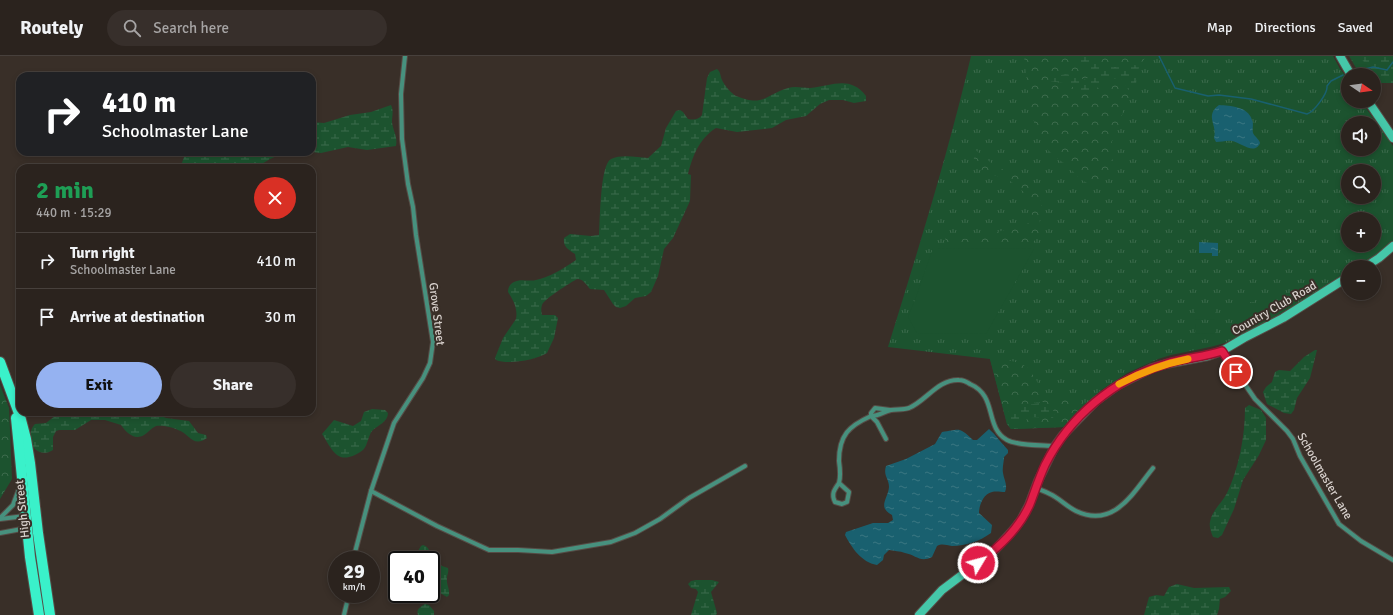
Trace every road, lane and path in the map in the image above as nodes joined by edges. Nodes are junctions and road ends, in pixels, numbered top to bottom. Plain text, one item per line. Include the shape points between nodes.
1 (405, 56) edge
2 (1340, 56) edge
3 (1347, 68) edge
4 (1373, 108) edge
5 (1393, 138) edge
6 (1393, 246) edge
7 (1376, 260) edge
8 (1341, 281) edge
9 (1222, 351) junction
10 (0, 362) edge
11 (14, 401) junction
12 (16, 406) edge
13 (890, 410) junction
14 (19, 416) edge
15 (871, 416) junction
16 (886, 439) dead end
17 (1055, 446) junction
18 (745, 466) dead end
19 (1153, 468) dead end
20 (21, 472) junction
21 (839, 483) junction
22 (1036, 488) junction
23 (371, 491) junction
24 (30, 515) junction
25 (0, 518) edge
26 (32, 528) junction
27 (0, 533) edge
28 (355, 551) edge
29 (1393, 560) edge
30 (347, 603) edge
31 (39, 615) edge
32 (50, 615) edge
33 (344, 615) edge
34 (918, 615) edge

1 - 23 street, Grove Street via 401,94 402,139 433,342 430,363 394,423
2 - 3 street
4 - 5 street
6 - 7 street
8 - 9 street, Country Club Road via 1283,318
9 - 17 street, Country Club Road via 1166,364 1118,385 1096,401 1062,435
9 - 29 street, Schoolmaster Lane via 1255,399 1293,439 1339,524
10 - 11 main road, High Street
11 - 12 main road, High Street
11 - 20 main road, High Street
13 - 15 street via 878,416
13 - 15 street via 875,408
13 - 17 street via 908,408 946,382 958,380 981,390 988,402 995,426 1007,440
14 - 24 main road, High Street via 27,443
15 - 16 street
15 - 21 street via 856,423 843,438 839,451
17 - 22 street, Country Club Road
18 - 23 street via 635,533 611,542 552,552 489,550
19 - 22 street via 1124,504 1104,515 1082,513
20 - 24 main road, High Street
20 - 25 street via 16,501
21 - 21 street via 832,497 835,502 842,504 847,502 849,492
22 - 34 street, Country Club Road via 1021,520 1000,545 942,590
23 - 28 street, Grove Street
24 - 25 street
24 - 26 main road, High Street
26 - 27 street
26 - 31 main road, High Street via 32,574
26 - 32 main road, High Street
30 - 33 street

